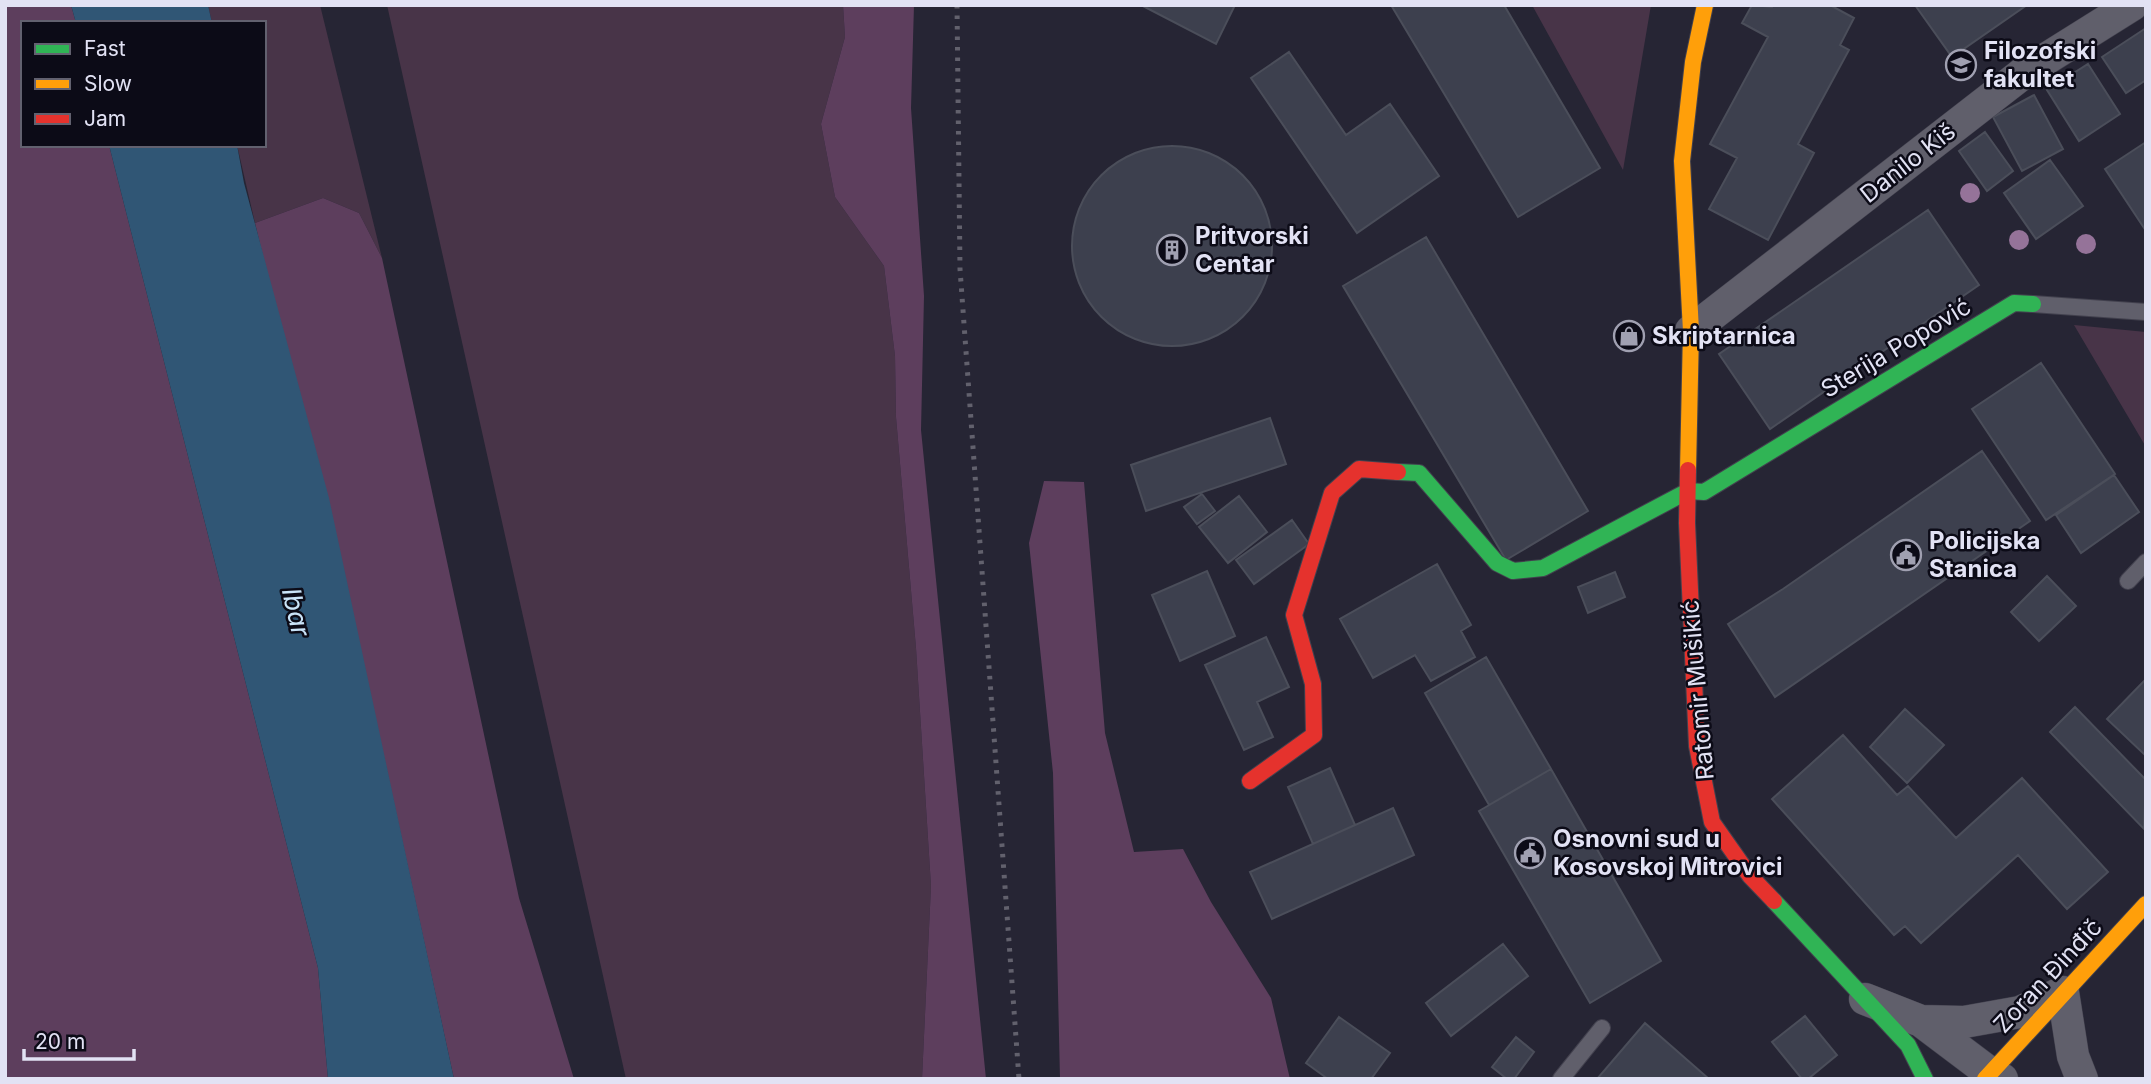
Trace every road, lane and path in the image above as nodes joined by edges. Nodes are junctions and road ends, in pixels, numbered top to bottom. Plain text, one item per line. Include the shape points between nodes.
1 (1705, 5) edge
2 (2132, 5) edge
3 (2033, 304) joint
4 (2146, 312) edge
5 (1691, 331) junction
6 (1688, 491) junction
7 (2146, 562) edge
8 (2128, 581) dead end
9 (1250, 781) dead end
10 (2146, 904) edge
11 (2063, 992) junction
12 (1864, 999) junction
13 (1922, 1021) junction
14 (1602, 1028) dead end
15 (1992, 1077) edge
16 (1560, 1079) edge
17 (1925, 1079) edge
18 (2082, 1079) edge

1 - 5 street, Ratomir Mušikić via 1693,62 1682,161
2 - 5 street, Danilo Kiš via 2022,74
3 - 4 lane, Sterija Popović
3 - 6 street, Sterija Popović via 2014,303 1704,492
5 - 6 street, Ratomir Mušikić
6 - 9 street via 1542,568 1513,571 1497,563 1419,473 1359,468 1332,493 1294,615 1313,684 1314,735
6 - 12 street, Ratomir Mušikić via 1698,746 1712,822 1750,876
7 - 8 lane
10 - 11 street, Zoran Đinđič
11 - 13 street, Ratomir Mušikić via 2020,1012 1964,1022
11 - 15 street, Zoran Đinđič
11 - 18 street via 2073,1056
12 - 13 street, Ratomir Mušikić
12 - 17 street, Ratomir Mušikić via 1908,1045
13 - 15 street, Ratomir Mušikić
14 - 16 lane

